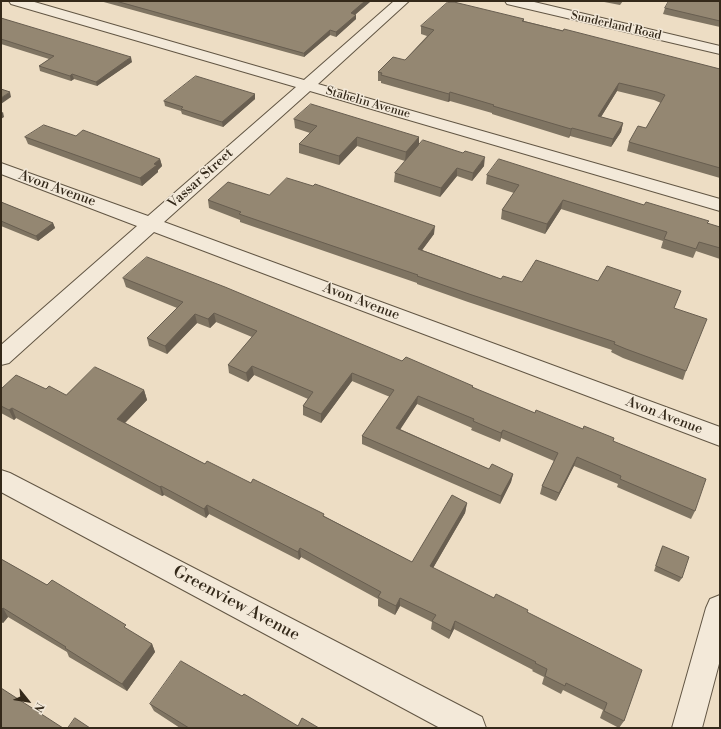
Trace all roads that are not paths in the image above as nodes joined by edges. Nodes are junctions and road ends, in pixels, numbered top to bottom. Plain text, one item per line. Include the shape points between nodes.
1 (16, 1) edge
2 (402, 1) edge
3 (512, 1) edge
4 (720, 50) edge
5 (307, 85) junction
6 (1, 168) edge
7 (720, 205) edge
8 (151, 224) junction
9 (1, 357) edge
10 (720, 437) edge
11 (1, 480) edge
12 (720, 608) edge
13 (471, 728) edge
14 (687, 728) edge

1 - 5 street, Stahelin Avenue
2 - 5 street, Vassar Street
3 - 4 street, Sunderland Road
5 - 7 street, Stahelin Avenue
5 - 8 street, Vassar Street
6 - 8 street, Avon Avenue
8 - 9 street, Vassar Street
8 - 10 street, Avon Avenue
11 - 13 street, Greenview Avenue
12 - 14 street

